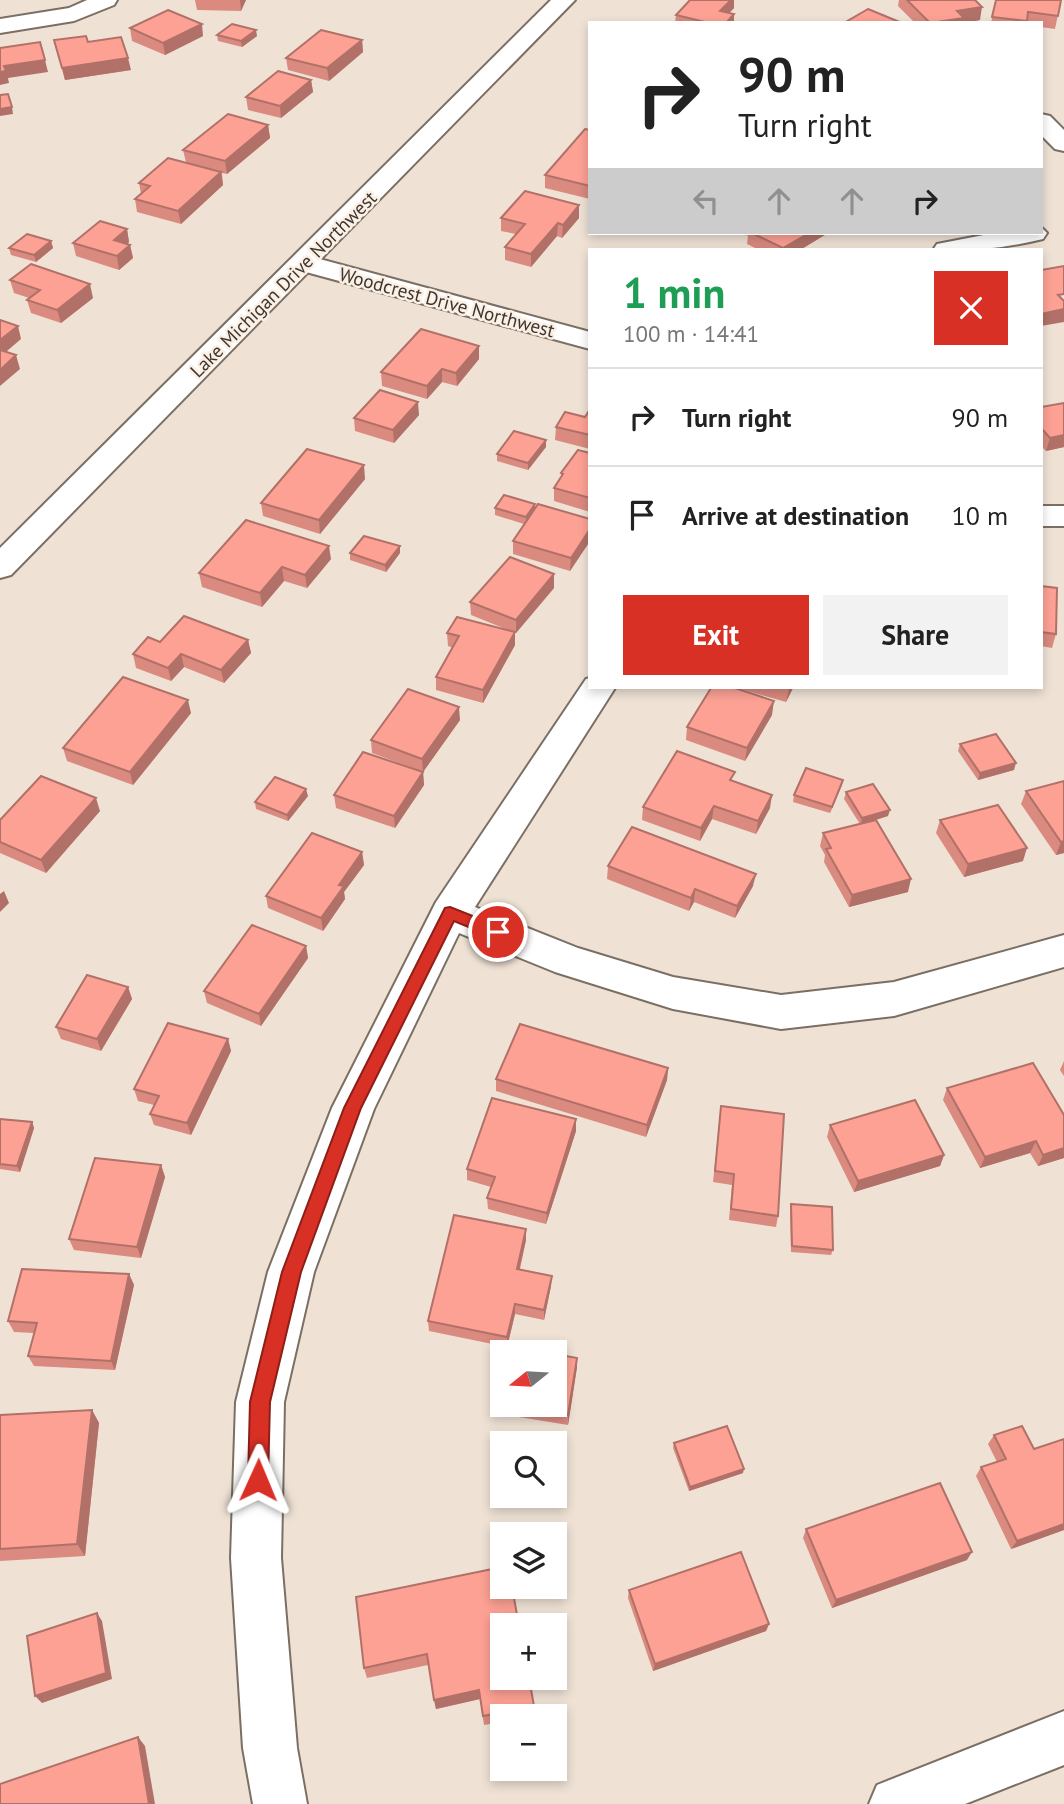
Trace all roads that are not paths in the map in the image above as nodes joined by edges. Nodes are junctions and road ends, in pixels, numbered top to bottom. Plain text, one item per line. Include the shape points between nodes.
1 (106, 0) edge
2 (564, 0) edge
3 (0, 26) edge
4 (1043, 123) edge
5 (1064, 144) edge
6 (1064, 227) edge
7 (1043, 231) edge
8 (1024, 235) edge
9 (956, 248) edge
10 (304, 263) junction
11 (588, 340) edge
12 (1043, 516) edge
13 (1064, 516) edge
14 (0, 567) edge
15 (597, 689) edge
16 (450, 913) junction
17 (1064, 951) edge
18 (1064, 1738) edge
19 (280, 1804) edge
20 (896, 1804) edge

1 - 3 main road via 74,14
2 - 10 main road, Lake Michigan Drive Northwest
4 - 5 main road
6 - 7 main road
8 - 9 main road
10 - 11 main road, Woodcrest Drive Northwest
10 - 14 main road, Lake Michigan Drive Northwest
12 - 13 main road
15 - 16 main road
16 - 17 main road via 569,961 660,989 781,1012 894,999
16 - 19 main road via 353,1108 291,1272 260,1402 256,1558 270,1748
18 - 20 main road

